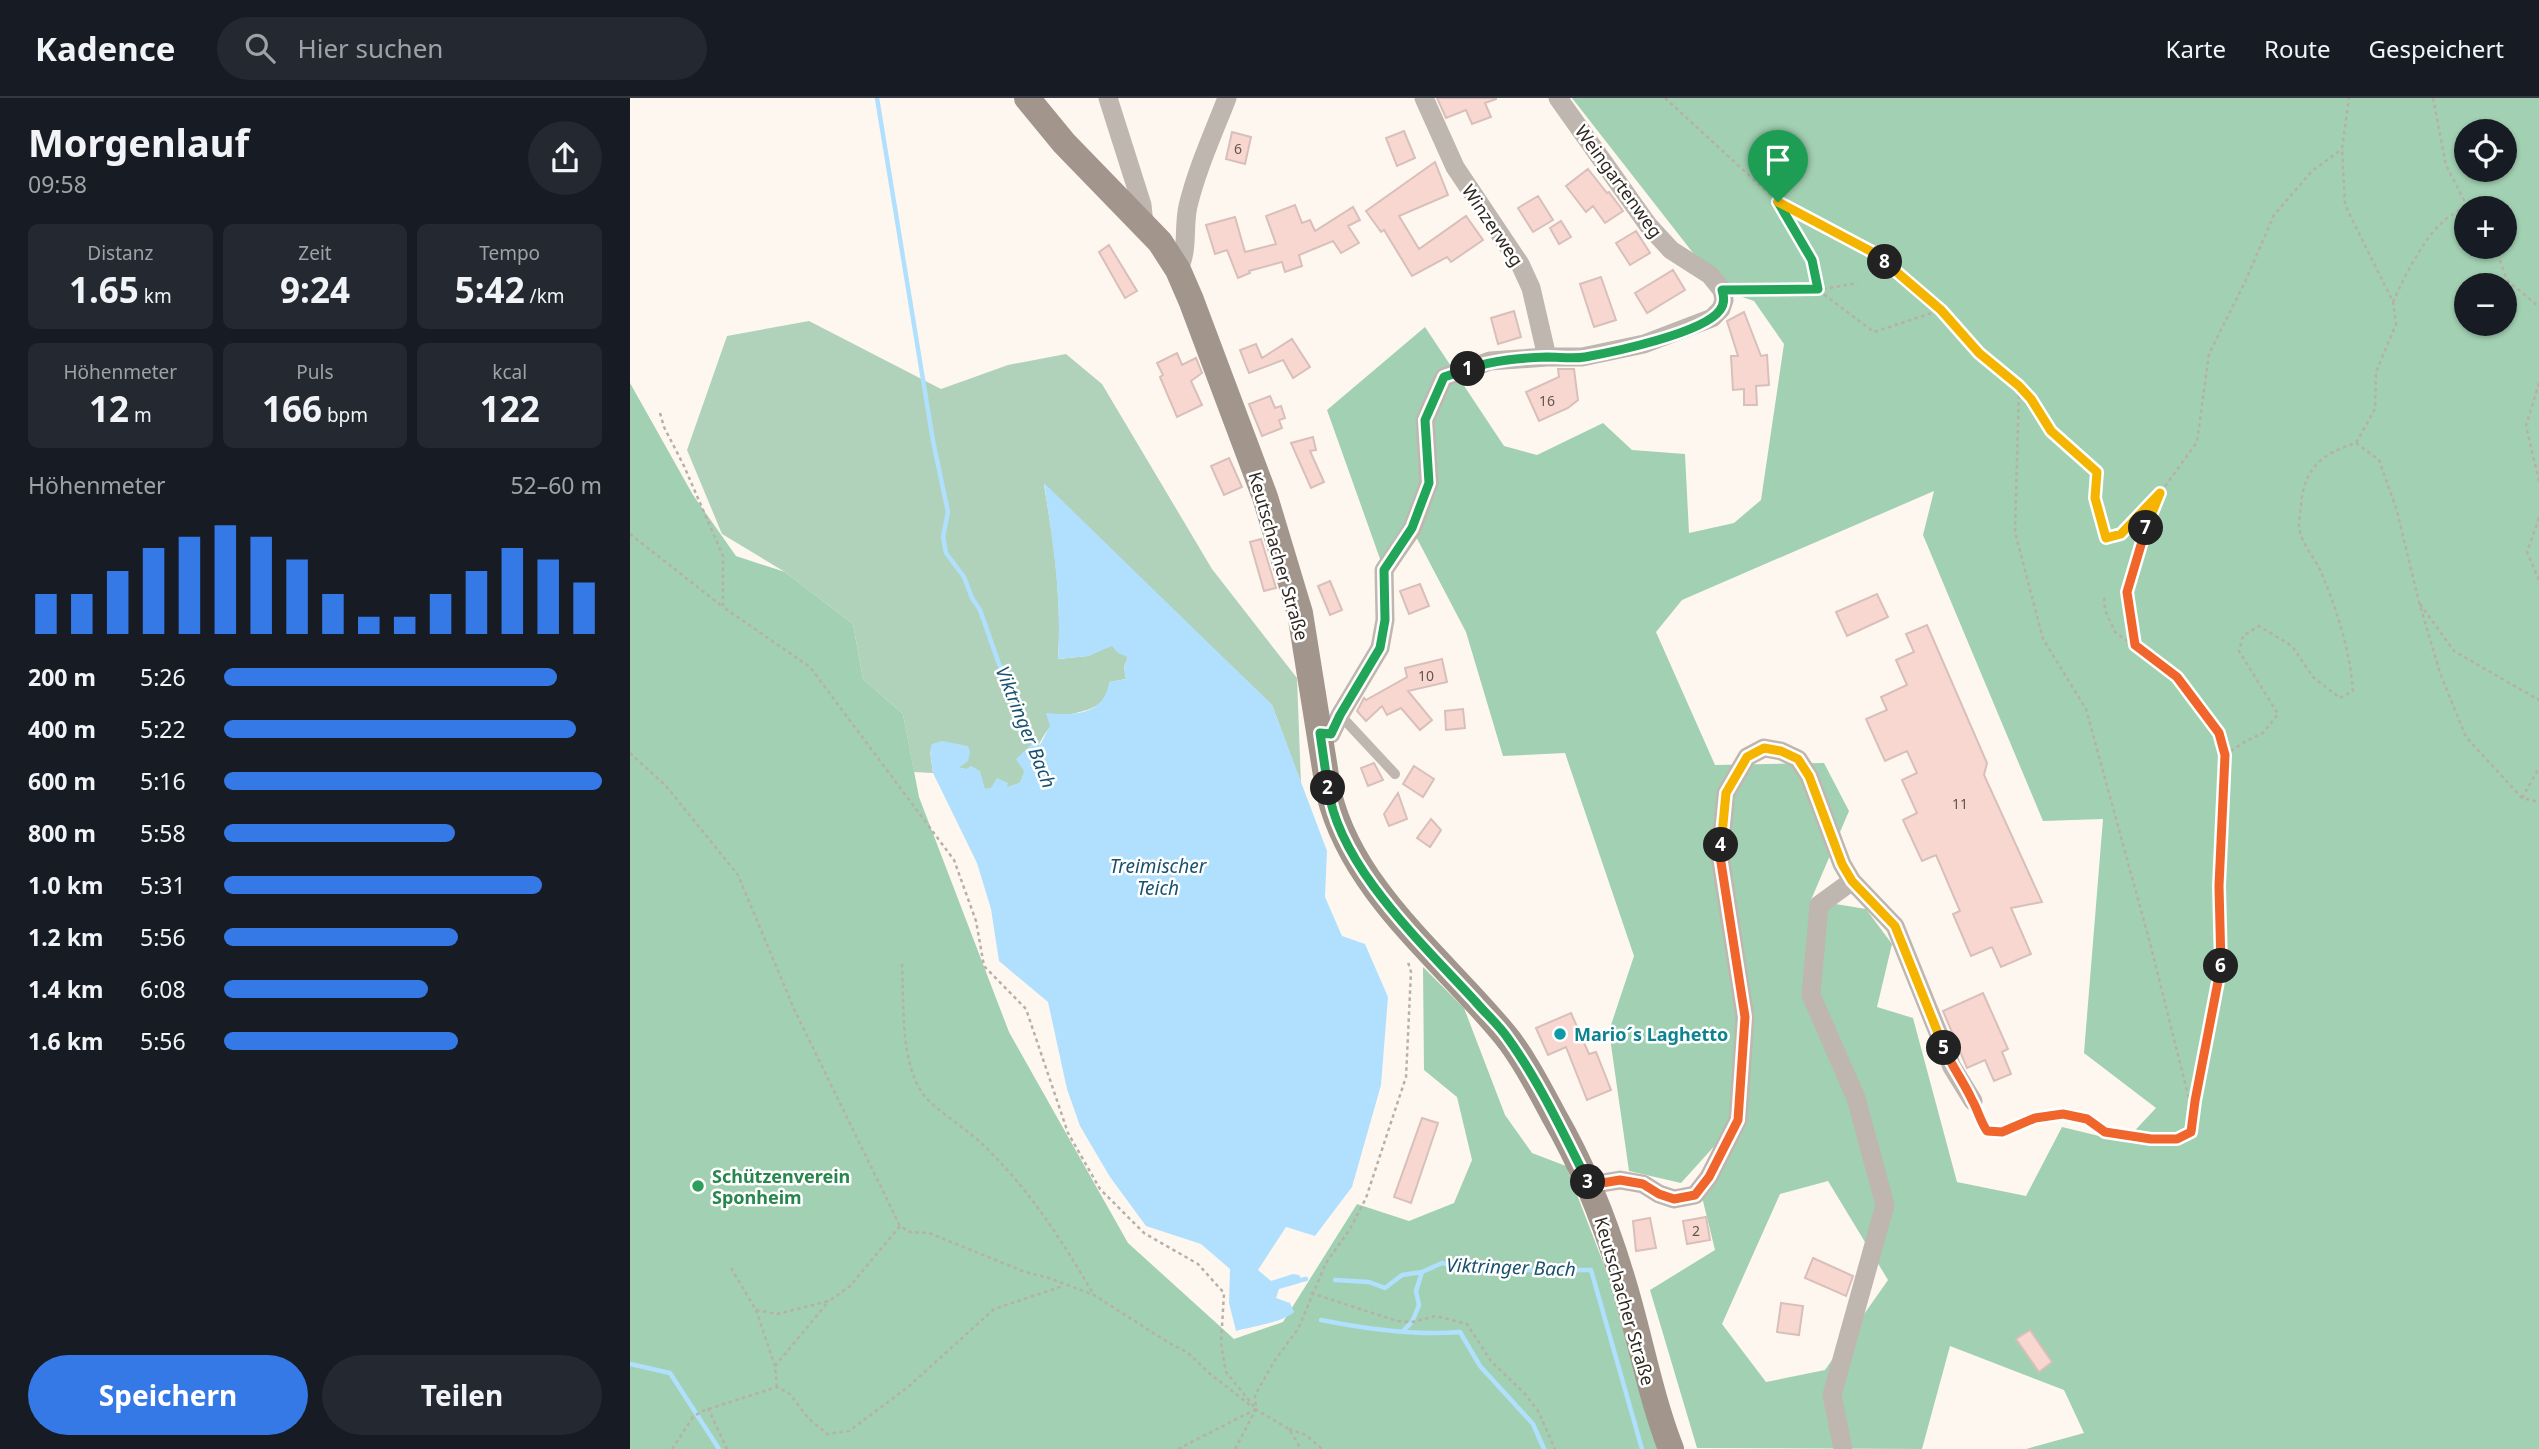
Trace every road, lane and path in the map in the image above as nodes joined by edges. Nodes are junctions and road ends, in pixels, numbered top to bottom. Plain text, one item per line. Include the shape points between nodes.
1 (1027, 98) edge
2 (1108, 98) edge
3 (1227, 98) edge
4 (1424, 98) edge
5 (1558, 98) edge
6 (1665, 98) edge
7 (2349, 98) edge
8 (2433, 98) edge
9 (2342, 149) junction
10 (2461, 196) edge
11 (1778, 202) junction
12 (2454, 213) edge
13 (1144, 224) junction
14 (2499, 259) edge
15 (1178, 270) junction
16 (1858, 283) dead end
17 (1818, 289) junction
18 (1722, 290) junction
19 (2393, 302) junction
20 (2539, 307) edge
21 (1941, 310) junction
22 (1547, 357) junction
23 (2539, 383) edge
24 (2019, 386) junction
25 (660, 413) dead end
26 (2356, 443) junction
27 (2539, 481) edge
28 (2160, 493) junction
29 (2539, 518) edge
30 (630, 534) edge
31 (2539, 580) edge
32 (2105, 596) dead end
33 (2418, 601) junction
34 (723, 607) junction
35 (2135, 645) junction
36 (2539, 700) edge
37 (1340, 715) junction
38 (1320, 733) junction
39 (630, 753) edge
40 (2225, 755) junction
41 (2539, 768) edge
42 (1395, 775) dead end
43 (2522, 798) junction
44 (2539, 802) edge
45 (1852, 881) junction
46 (1407, 960) dead end
47 (902, 964) dead end
48 (1973, 1101) joint
49 (2193, 1114) junction
50 (1590, 1185) junction
51 (900, 1226) junction
52 (731, 1268) dead end
53 (1065, 1285) junction
54 (1311, 1293) junction
55 (1094, 1295) junction
56 (829, 1301) junction
57 (756, 1310) junction
58 (775, 1366) junction
59 (777, 1387) junction
60 (708, 1408) junction
61 (1256, 1409) junction
62 (1289, 1429) junction
63 (672, 1449) edge
64 (727, 1449) edge
65 (1178, 1449) edge
66 (1235, 1449) edge
67 (1301, 1449) edge
68 (1322, 1449) edge
69 (1555, 1449) edge
70 (1671, 1449) edge
71 (1843, 1449) edge

1 - 13 main road, Keutschacher Straße
2 - 13 street
3 - 15 street via 1195,180 1187,210 1184,259
4 - 22 street, Winzerweg via 1455,167 1520,264 1531,288
5 - 18 street, Weingartenweg via 1648,225 1671,250 1710,275
6 - 11 path
7 - 9 path
8 - 10 path via 2446,165
9 - 19 path via 2345,205
9 - 28 path via 2312,171 2274,215 2209,354 2197,442
11 - 17 path via 1812,260
11 - 21 path via 1876,254
12 - 19 path via 2407,269
13 - 15 main road, Keutschacher Straße
14 - 20 path via 2507,280
15 - 38 main road, Keutschacher Straße via 1265,497 1300,613
16 - 17 path
17 - 18 path
17 - 21 path via 1874,332
18 - 22 street via 1721,309 1689,328 1644,344 1582,357
19 - 26 path via 2396,324 2376,372 2375,409
21 - 24 path via 1979,353
22 - 37 street via 1490,362 1444,377 1425,420 1429,483 1412,528 1384,570 1385,620 1380,648
23 - 27 path via 2526,426
24 - 28 path via 2051,431 2097,472 2095,498 2106,538 2121,534
24 - 49 path via 2015,532 2043,639 2085,709
25 - 34 path via 723,556
26 - 33 path via 2379,460 2397,510
26 - 40 path via 2315,464 2302,489 2299,530 2340,622 2353,691 2340,698 2313,677 2292,646 2259,626 2243,636 2239,651 2278,713 2263,733
28 - 35 path via 2127,592
29 - 31 path via 2527,552
30 - 34 path
32 - 35 path via 2105,610 2115,632
33 - 36 path via 2454,651
33 - 43 path via 2466,737
34 - 61 path via 810,667 954,860 976,921 984,966 1026,1010 1068,1133 1100,1189 1144,1233 1198,1264 1224,1293 1221,1344 1226,1372
35 - 40 path via 2177,677 2219,733
37 - 38 street via 1331,734
37 - 42 lane
38 - 50 main road, Keutschacher Straße via 1335,820 1348,848 1391,909 1507,1037
39 - 51 path via 666,786 738,875 799,1020
40 - 49 path via 2219,886 2222,959
41 - 43 path
43 - 44 path
45 - 48 street via 1895,926 1952,1067
45 - 50 street via 1798,759 1764,748 1747,757 1726,793 1720,856 1745,1017 1738,1120 1695,1195 1674,1199 1643,1184 1620,1180
45 - 71 street via 1819,905 1811,995 1856,1098 1885,1205 1832,1395
46 - 54 path via 1411,972 1406,1077 1366,1198
47 - 55 path via 908,1059 923,1094 980,1142 1029,1193
48 - 49 path via 1987,1131 2002,1132 2035,1118 2063,1114 2087,1119 2105,1132 2177,1139 2191,1132
50 - 70 main road, Keutschacher Straße via 1623,1280
51 - 53 path
51 - 56 path via 850,1286
52 - 57 path
53 - 55 path
53 - 59 path via 994,1309 908,1387 849,1431 827,1434 808,1419 790,1394
54 - 61 path via 1298,1329 1255,1395
54 - 69 path via 1397,1321 1436,1316 1467,1324 1538,1411
55 - 61 path via 1187,1352
56 - 57 path via 777,1314
56 - 58 path
57 - 58 path
58 - 59 path
59 - 60 path
60 - 63 path via 693,1417
60 - 64 path
61 - 62 path
61 - 65 path
61 - 66 path
62 - 67 path
62 - 68 path via 1306,1435

